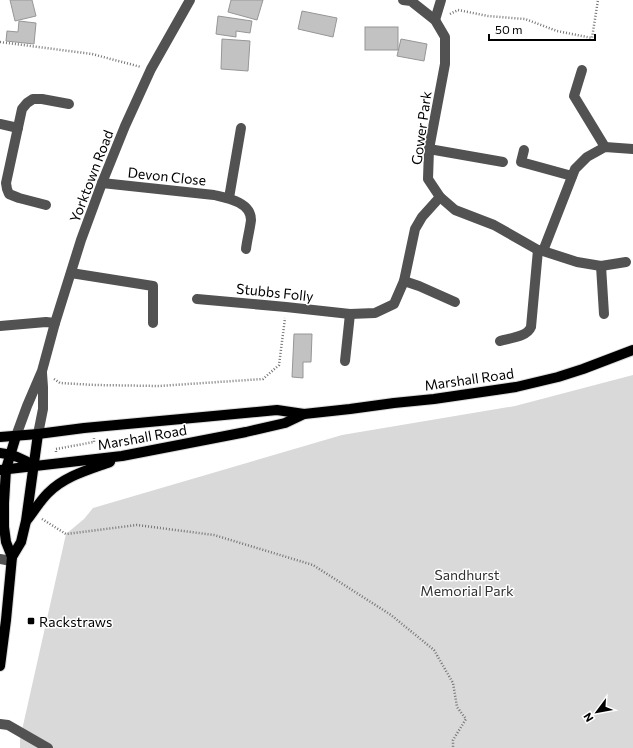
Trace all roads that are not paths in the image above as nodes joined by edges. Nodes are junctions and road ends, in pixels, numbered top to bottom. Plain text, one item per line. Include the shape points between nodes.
1 (190, 0) edge
2 (403, 0) edge
3 (441, 0) edge
4 (435, 20) junction
5 (582, 70) dead end
6 (69, 104) dead end
7 (0, 124) edge
8 (18, 128) junction
9 (241, 128) dead end
10 (605, 147) junction
11 (429, 149) junction
12 (633, 149) edge
13 (524, 150) dead end
14 (503, 162) dead end
15 (572, 176) junction
16 (102, 183) junction
17 (440, 197) junction
18 (229, 198) junction
19 (46, 205) dead end
20 (246, 249) dead end
21 (541, 250) junction
22 (626, 262) dead end
23 (601, 266) junction
24 (71, 273) junction
25 (404, 281) junction
26 (197, 299) dead end
27 (455, 302) dead end
28 (350, 314) junction
29 (604, 314) dead end
30 (55, 323) junction
31 (153, 323) dead end
32 (0, 326) edge
33 (500, 341) dead end
34 (633, 350) edge
35 (345, 361) dead end
36 (42, 371) junction
37 (304, 414) junction
38 (38, 434) junction
39 (16, 436) junction
40 (0, 437) edge
41 (5, 454) edge
42 (122, 456) junction
43 (33, 466) junction
44 (3, 470) edge
45 (26, 521) junction
46 (11, 559) junction
47 (0, 560) edge
48 (2, 633) edge
49 (0, 666) edge
50 (0, 724) edge
51 (48, 748) edge

1 - 16 street, Yorktown Road via 151,69
2 - 4 street, Gower Park via 411,1
3 - 4 street
4 - 11 street, Gower Park via 445,37 445,64
5 - 10 street via 574,96
6 - 8 street via 33,99 22,109
7 - 8 street
8 - 19 street via 6,183 7,189 9,194
9 - 18 street
10 - 12 street
10 - 15 street via 587,156
11 - 14 street
11 - 17 street, Gower Park via 428,178
13 - 15 street via 521,162
15 - 21 street
16 - 18 street, Devon Close
16 - 24 street, Yorktown Road
17 - 21 street, Gower Park via 455,210 494,225
17 - 25 street, Stubbs Folly via 422,217 416,229
18 - 20 street, Devon Close via 247,208 251,218
21 - 23 street, Gower Park via 577,262
21 - 33 street via 531,327 524,334
22 - 23 street, Gower Park
23 - 29 street
24 - 30 street, Yorktown Road
24 - 31 street via 153,286
25 - 27 street
25 - 28 street, Stubbs Folly via 394,304 374,313
26 - 28 street, Stubbs Folly
28 - 35 street
30 - 32 street
30 - 36 street, Yorktown Road
34 - 37 main road, Marshall Road via 558,377 516,387
36 - 38 street, Yorktown Road via 43,409
36 - 39 street, Yorktown Road
37 - 38 main road, Marshall Road via 277,410
37 - 42 main road, Marshall Road via 277,425
38 - 39 main road, Marshall Road
38 - 43 main road, Yorktown Road
39 - 40 main road, Marshall Road
39 - 41 main road, Yorktown Road
41 - 43 main road
41 - 44 main road, Yorktown Road
42 - 43 main road, Marshall Road
42 - 45 main road via 63,482 48,493
43 - 44 main road, Marshall Road
43 - 45 main road, Yorktown Road
44 - 46 main road, Yorktown Road via 4,527
45 - 46 main road, Yorktown Road via 21,542
46 - 47 street
46 - 48 main road, Yorktown Road
48 - 49 main road, Yorktown Road
50 - 51 street via 8,725

